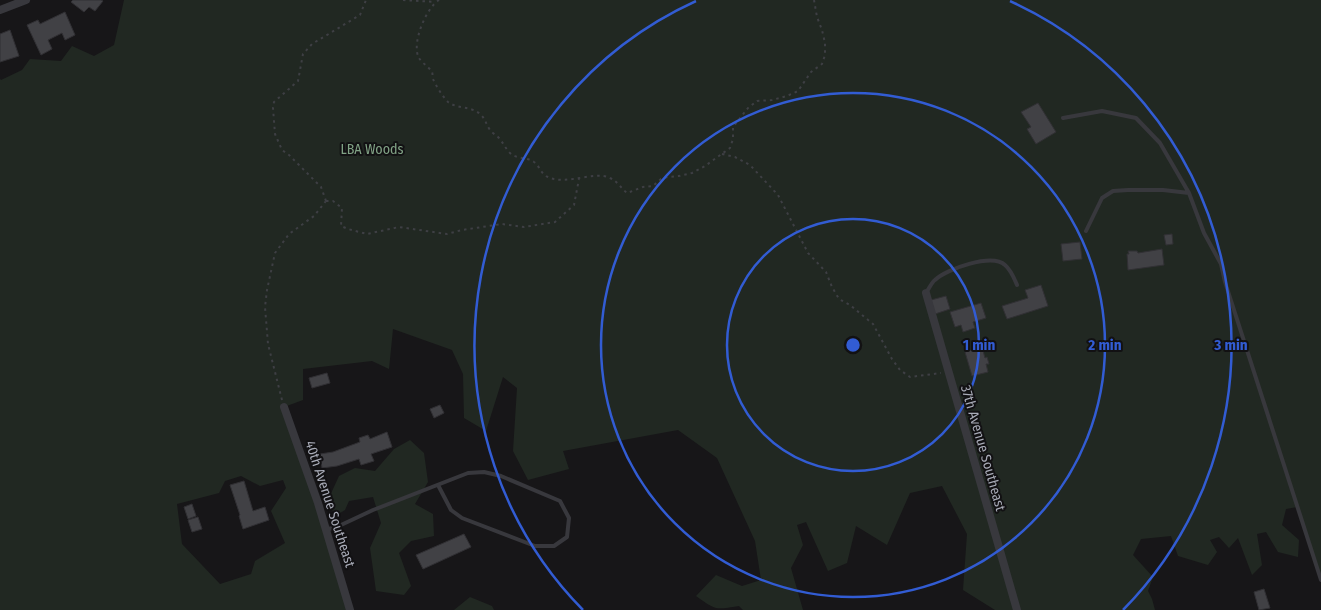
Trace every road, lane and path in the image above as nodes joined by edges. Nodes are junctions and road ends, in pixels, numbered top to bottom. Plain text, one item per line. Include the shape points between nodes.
1 (26, 0) edge
2 (366, 0) edge
3 (403, 0) edge
4 (439, 0) edge
5 (814, 0) edge
6 (435, 2) junction
7 (0, 10) edge
8 (1063, 118) dead end
9 (722, 154) junction
10 (579, 179) junction
11 (1189, 193) junction
12 (326, 201) junction
13 (1086, 231) dead end
14 (1017, 285) dead end
15 (926, 293) joint
16 (948, 371) junction
17 (284, 407) joint
18 (438, 485) junction
19 (326, 530) junction
20 (1321, 580) edge
21 (350, 610) edge
22 (1017, 610) edge

1 - 7 street
2 - 12 path via 360,15 312,44 303,54 298,81 274,102 275,134 282,150 321,187
3 - 6 path
4 - 6 path
5 - 9 path via 825,43 822,64 811,72 798,91 758,101 748,108 732,128 730,148
6 - 10 path via 416,44 419,57 431,71 447,101 478,112 510,154 536,163 547,176
8 - 11 lane via 1102,111 1136,118 1160,143
9 - 10 path via 692,173 668,177 653,186 627,193 608,177
9 - 16 path via 750,165 778,195 808,253 826,272 839,299 873,324 900,370 910,377
10 - 12 path via 574,205 555,222 524,227 502,224 447,234 399,228 367,234 348,229 341,226 342,208 333,201
11 - 13 lane via 1113,191 1102,198
11 - 20 lane via 1204,233 1221,264
12 - 17 path via 314,216 289,234 275,253 267,290 268,344
14 - 15 lane via 1006,265 981,260 942,275 934,280
15 - 16 street, 37th Avenue Southeast
16 - 22 street, 37th Avenue Southeast
17 - 19 street, 40th Avenue Southeast
18 - 18 lane via 468,473 502,476 560,500 569,518 567,537 554,546 535,546 462,518 451,510
18 - 19 lane
19 - 21 street, 40th Avenue Southeast

